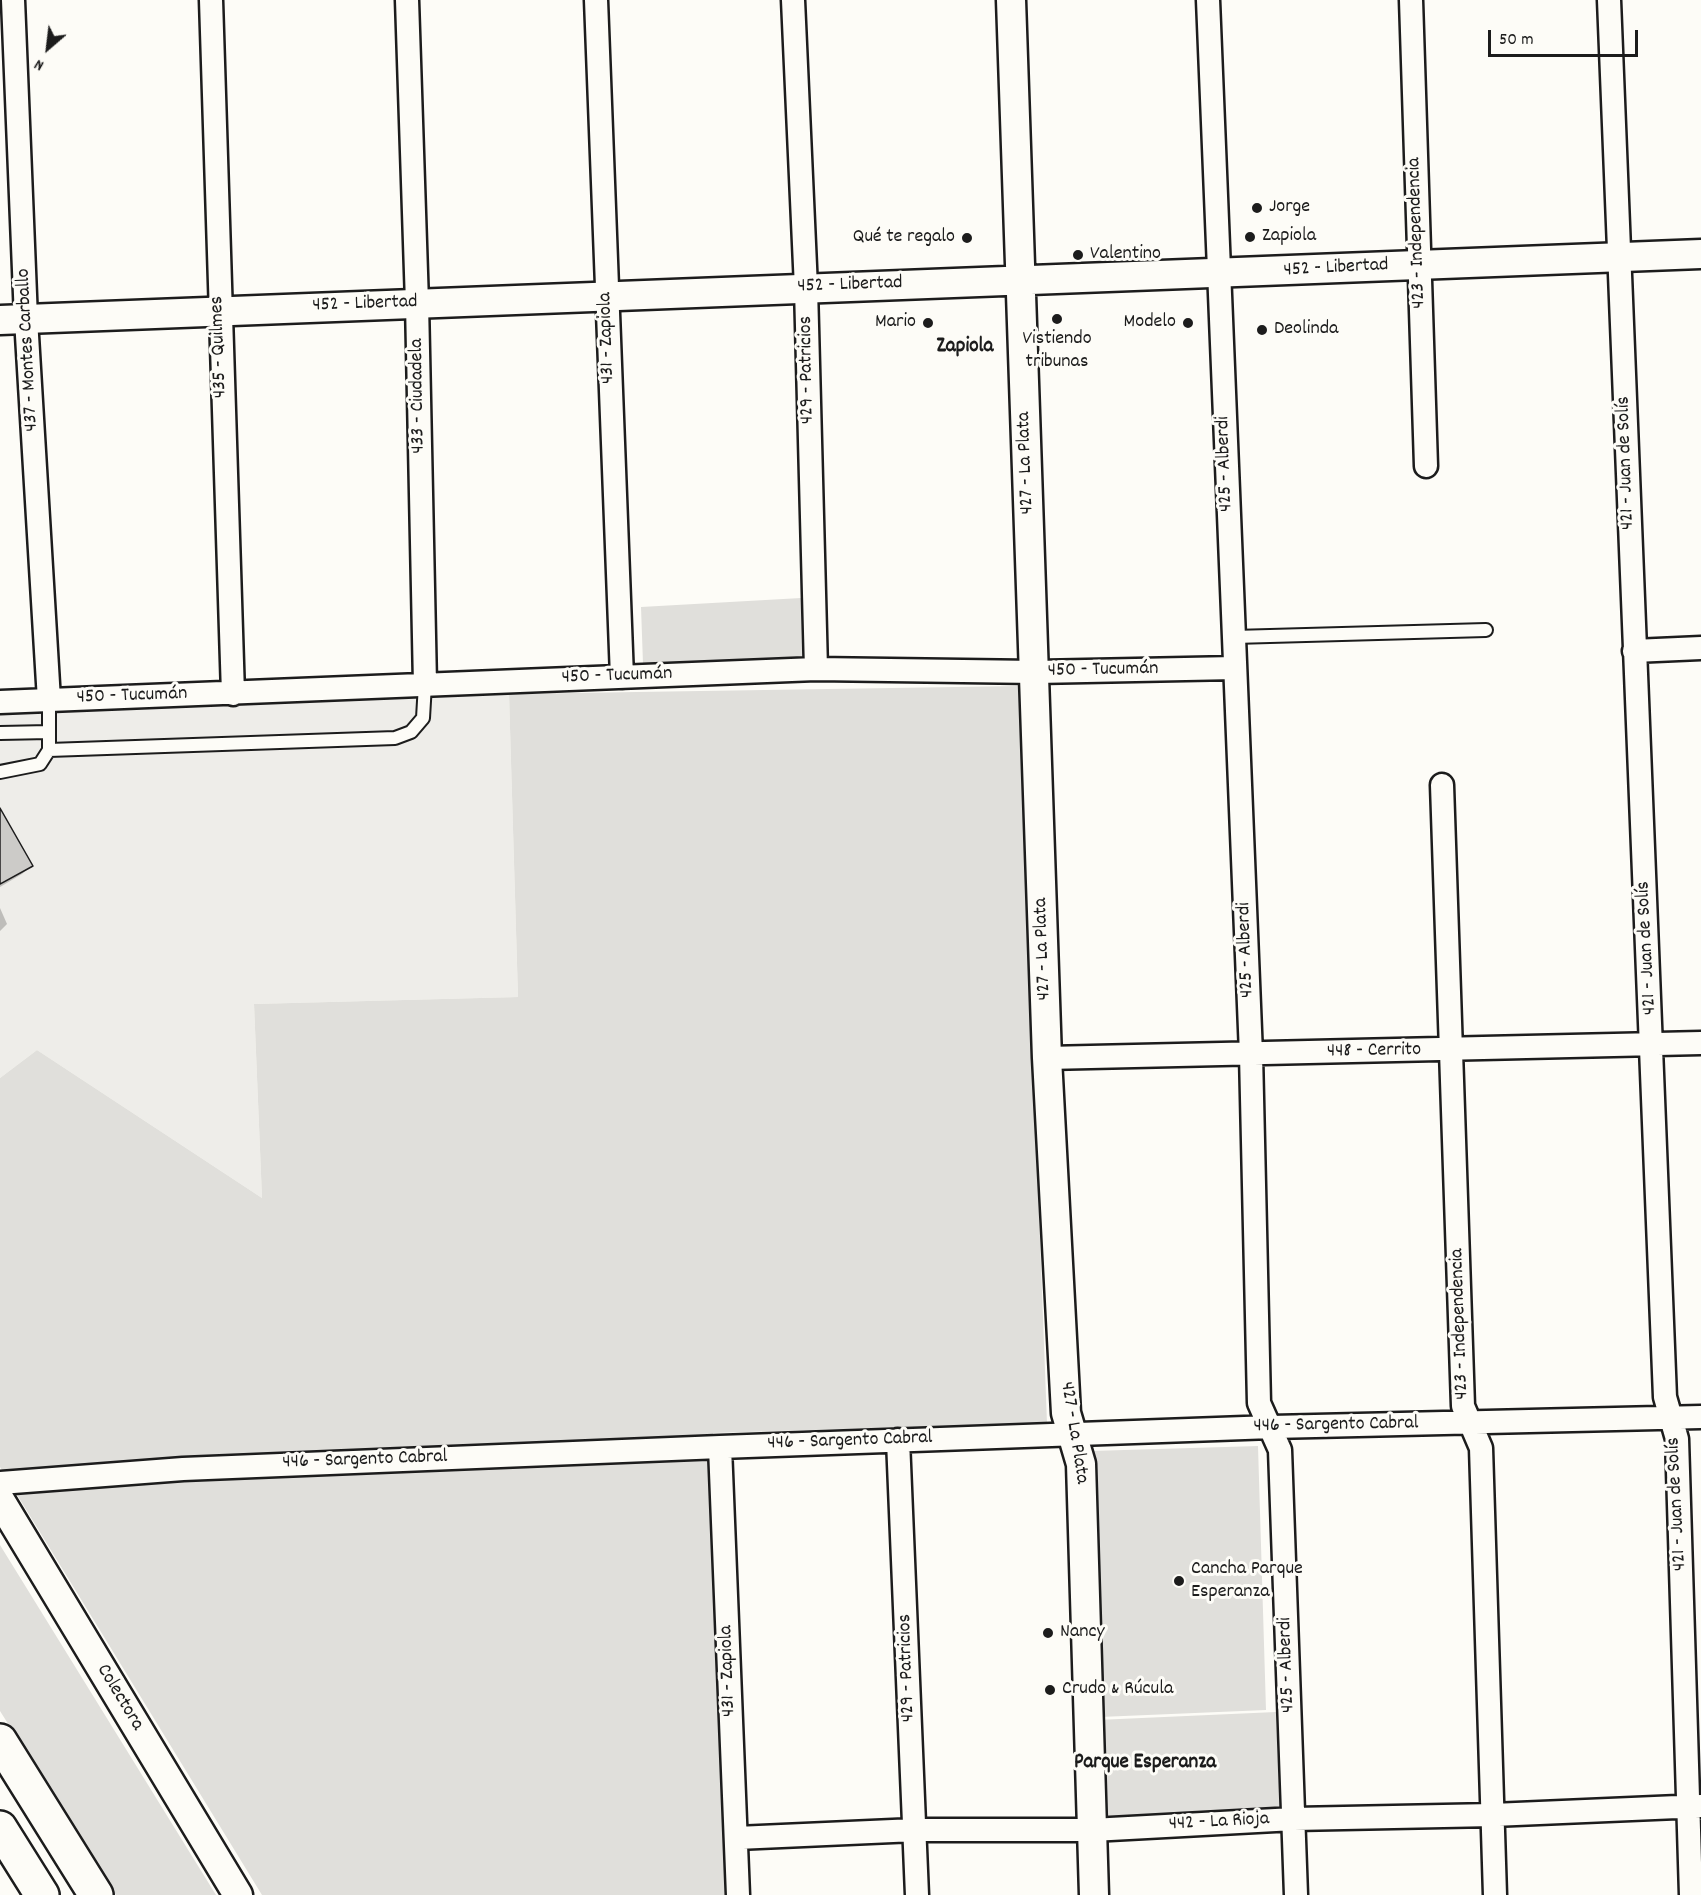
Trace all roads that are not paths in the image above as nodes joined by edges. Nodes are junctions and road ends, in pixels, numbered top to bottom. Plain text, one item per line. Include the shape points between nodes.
1 (14, 0) edge
2 (211, 0) edge
3 (406, 0) edge
4 (596, 0) edge
5 (793, 0) edge
6 (1011, 0) edge
7 (1208, 0) edge
8 (1411, 0) edge
9 (1609, 0) edge
10 (1701, 254) edge
11 (1618, 256) junction
12 (1419, 265) junction
13 (1218, 274) junction
14 (1020, 279) junction
15 (806, 288) junction
16 (607, 296) junction
17 (417, 303) junction
18 (219, 311) junction
19 (13, 320) edge
20 (1426, 466) dead end
21 (1486, 630) dead end
22 (1234, 637) junction
23 (1701, 648) edge
24 (1634, 651) junction
25 (1235, 668) junction
26 (816, 669) junction
27 (1036, 672) junction
28 (622, 677) junction
29 (424, 684) junction
30 (233, 694) junction
31 (49, 700) junction
32 (0, 702) edge
33 (49, 732) junction
34 (0, 733) edge
35 (49, 750) junction
36 (0, 772) edge
37 (1442, 785) dead end
38 (1701, 1043) edge
39 (1653, 1044) junction
40 (1452, 1050) junction
41 (1251, 1054) junction
42 (1047, 1058) junction
43 (1671, 1417) junction
44 (1701, 1417) edge
45 (1471, 1424) junction
46 (1272, 1427) junction
47 (1071, 1434) junction
48 (898, 1440) junction
49 (720, 1447) junction
50 (0, 1483) edge
51 (0, 1500) edge
52 (0, 1741) edge
53 (1694, 1806) edge
54 (1494, 1815) junction
55 (1294, 1819) junction
56 (0, 1828) edge
57 (915, 1830) junction
58 (1092, 1830) junction
59 (736, 1838) junction
60 (42, 1895) edge
61 (96, 1895) edge
62 (238, 1895) edge
63 (738, 1895) edge
64 (917, 1895) edge
65 (1094, 1895) edge
66 (1296, 1895) edge
67 (1495, 1895) edge
68 (1691, 1895) edge

1 - 19 street, 437 - Montes Carballo
2 - 18 street, 435 - Quilmes
3 - 17 street, 433 - Ciudadela
4 - 16 street, 431 - Zapiola
5 - 15 street, 429 - Patricios
6 - 14 street, 427 - La Plata
7 - 13 street, 425 - Alberdi
8 - 12 street, 423 - Independencia
9 - 11 street, 421 - Juan de Solís
10 - 11 street, 452 - Libertad
11 - 12 street, 452 - Libertad
11 - 24 street, 421 - Juan de Solís
12 - 13 street, 452 - Libertad
12 - 20 street, 423 - Independencia
13 - 14 street, 452 - Libertad
13 - 22 street, 425 - Alberdi
14 - 15 street, 452 - Libertad
14 - 27 street, 427 - La Plata
15 - 16 street, 452 - Libertad
15 - 26 street, 429 - Patricios
16 - 17 street, 452 - Libertad
16 - 28 street, 431 - Zapiola
17 - 18 street, 452 - Libertad
17 - 29 street, 433 - Ciudadela
18 - 19 street, 452 - Libertad
18 - 30 street, 435 - Quilmes
19 - 31 street, 437 - Montes Carballo
21 - 22 lane
22 - 25 street, 425 - Alberdi
23 - 24 street
24 - 39 street, 421 - Juan de Solís
25 - 27 street, 450 - Tucumán
25 - 41 street, 425 - Alberdi
26 - 27 street, 450 - Tucumán
26 - 28 street, 450 - Tucumán
27 - 42 street, 427 - La Plata
28 - 29 street, 450 - Tucumán
29 - 30 street, 450 - Tucumán
29 - 35 lane via 423,718 411,732 395,738
30 - 31 street, 450 - Tucumán
31 - 32 street, 450 - Tucumán
31 - 33 lane
33 - 34 lane
33 - 35 lane
35 - 36 lane via 40,764
37 - 40 street, 423 - Independencia
38 - 39 street, 448 - Cerrito
39 - 40 street, 448 - Cerrito
39 - 43 street, 421 - Juan de Solís via 1665,1397
40 - 41 street, 448 - Cerrito
40 - 45 street, 423 - Independencia via 1463,1406
41 - 42 street, 448 - Cerrito
41 - 46 street, 425 - Alberdi via 1259,1403
42 - 47 street, 427 - La Plata via 1066,1413
43 - 44 street, 446 - Sargento Cabral
43 - 45 street, 446 - Sargento Cabral
43 - 53 street, 421 - Juan de Solís via 1677,1439
45 - 46 street, 446 - Sargento Cabral
45 - 54 street, 423 - Independencia via 1481,1448
46 - 47 street, 446 - Sargento Cabral
46 - 55 street, 425 - Alberdi via 1281,1450
47 - 48 street, 446 - Sargento Cabral
47 - 58 street, 427 - La Plata via 1081,1464
48 - 49 street, 446 - Sargento Cabral
48 - 57 street, 429 - Patricios
49 - 50 street, 446 - Sargento Cabral via 183,1468
49 - 59 street, 431 - Zapiola
51 - 62 street, Colectora
52 - 61 highway
53 - 54 street, 442 - La Rioja
53 - 68 street, 421 - Juan de Solís
54 - 55 street, 442 - La Rioja
54 - 67 street, 423 - Independencia
55 - 58 street, 442 - La Rioja
55 - 66 street, 425 - Alberdi
56 - 60 highway
57 - 58 street, 442 - La Rioja
57 - 59 street, 442 - La Rioja
57 - 64 street, 429 - Patricios
58 - 65 street, 427 - La Plata
59 - 63 street, 431 - Zapiola

